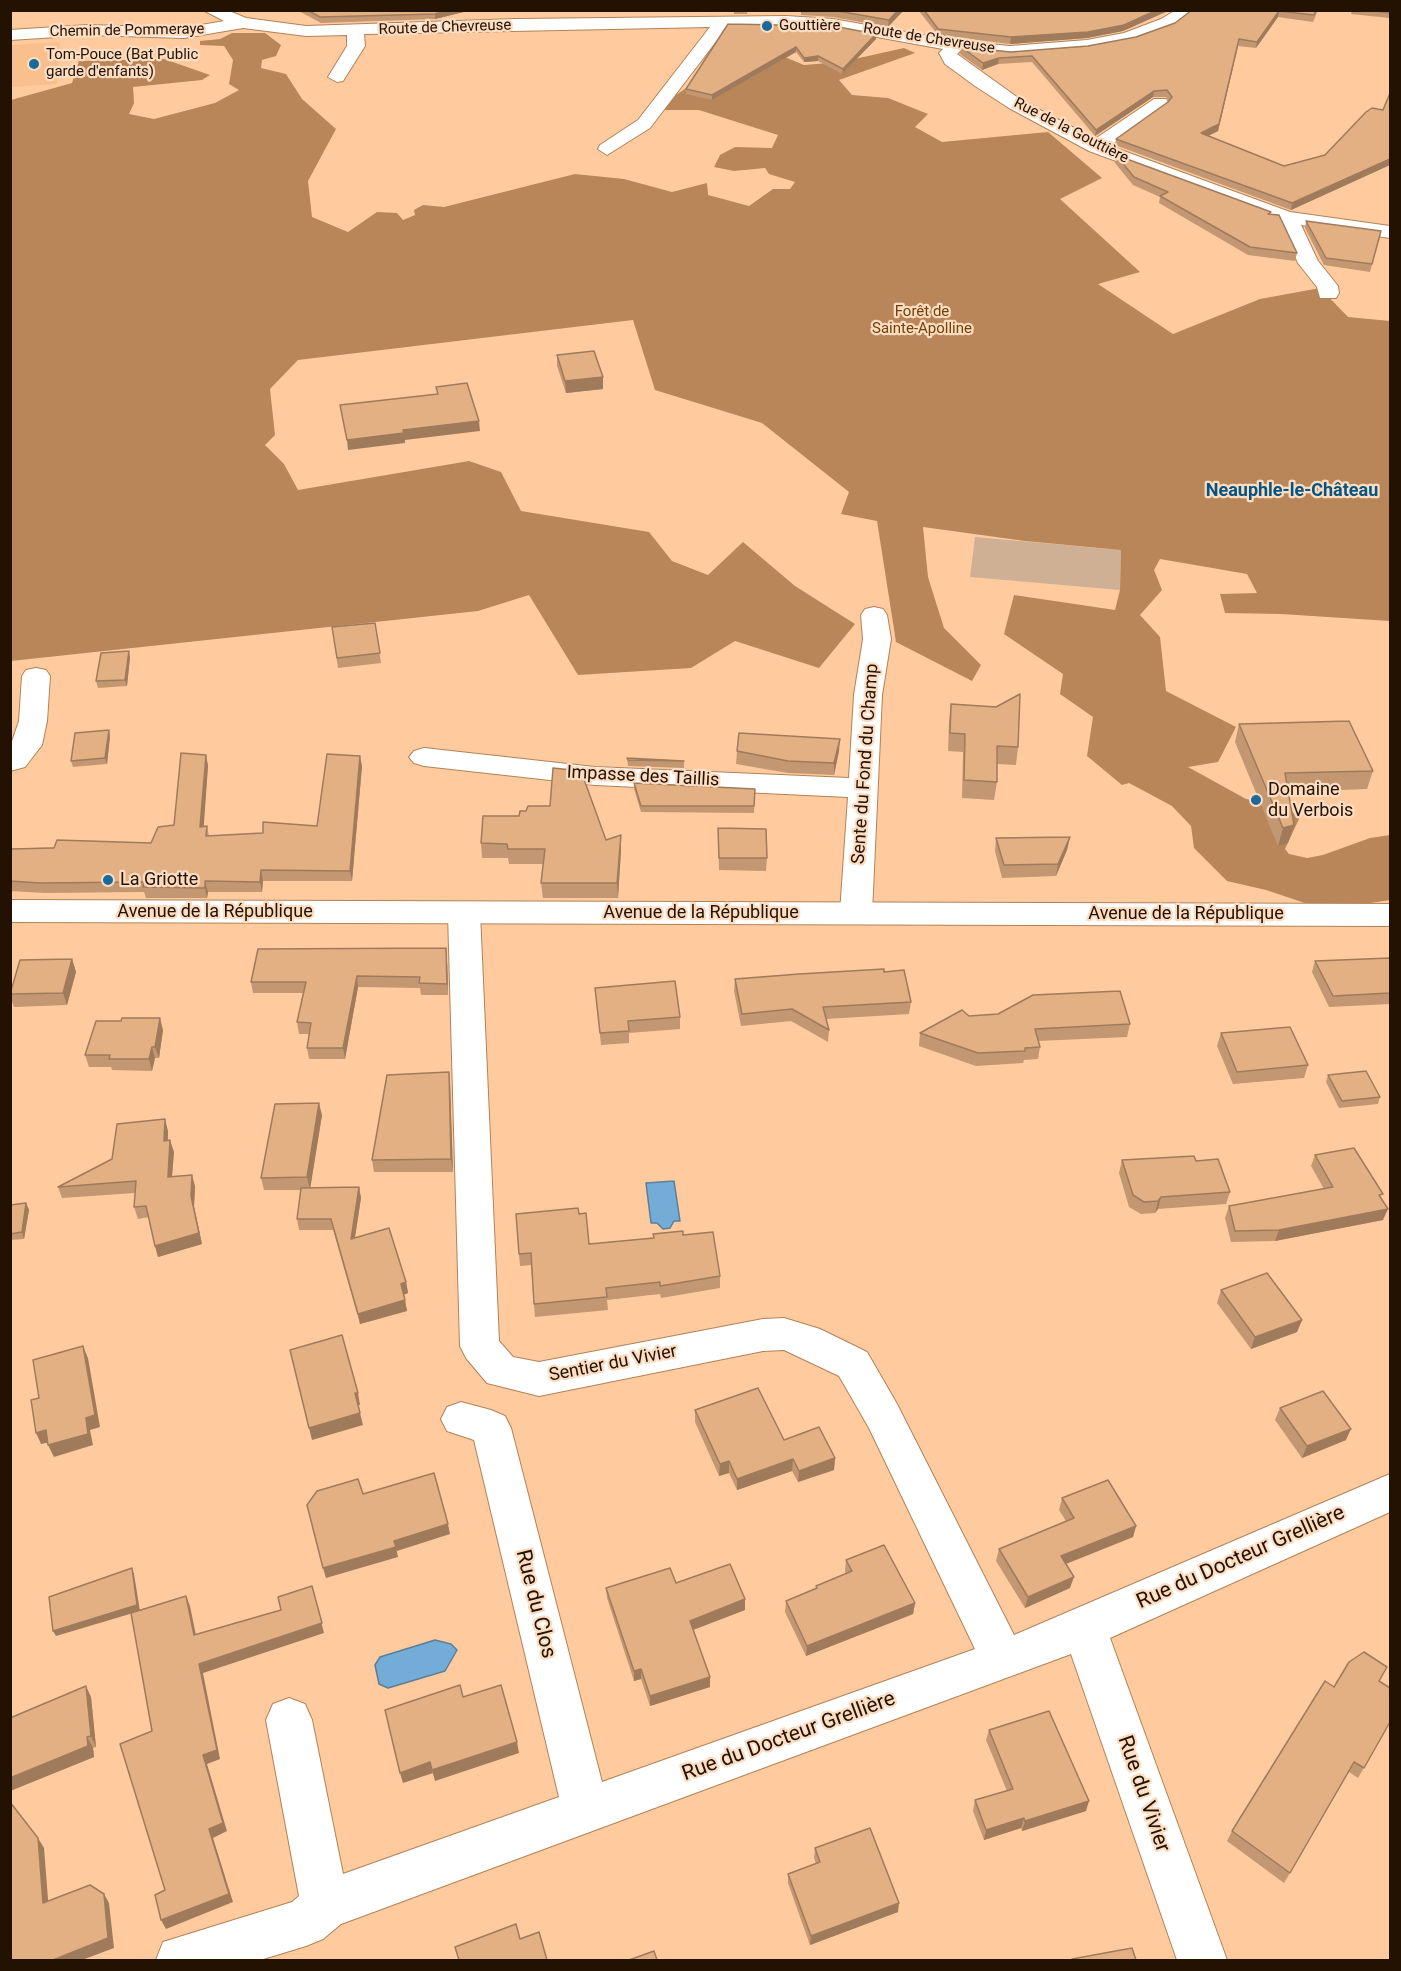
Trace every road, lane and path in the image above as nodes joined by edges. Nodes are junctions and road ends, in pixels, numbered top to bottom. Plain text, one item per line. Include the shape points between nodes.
1 (211, 10) edge
2 (1188, 10) edge
3 (887, 16) edge
4 (238, 22) junction
5 (722, 22) junction
6 (863, 28) junction
7 (355, 31) junction
8 (10, 35) edge
9 (956, 46) junction
10 (336, 77) dead end
11 (1160, 103) edge
12 (1096, 147) junction
13 (607, 149) dead end
14 (1286, 217) junction
15 (1390, 232) edge
16 (1328, 293) dead end
17 (874, 615) dead end
18 (36, 676) dead end
19 (424, 757) dead end
20 (10, 762) edge
21 (862, 788) junction
22 (10, 911) edge
23 (464, 913) junction
24 (856, 913) junction
25 (1390, 915) edge
26 (461, 1419) dead end
27 (1390, 1492) edge
28 (1084, 1628) junction
29 (1003, 1660) junction
30 (289, 1720) dead end
31 (586, 1810) junction
32 (325, 1905) junction
33 (181, 1960) edge
34 (1202, 1960) edge

1 - 4 street
2 - 9 street, Route de Chevreuse via 1167,23 1128,37 1087,45 1010,51
3 - 6 street via 866,20
4 - 7 street, Route de Chevreuse via 306,32
4 - 8 street, Chemin de Pommeraye via 184,33 88,30
5 - 6 street, Route de Chevreuse via 786,21
5 - 7 street, Route de Chevreuse via 517,24
5 - 13 street via 644,124
6 - 9 street, Route de Chevreuse
7 - 10 street via 356,46
9 - 12 street, Rue de la Gouttière via 948,53 951,60 981,82
11 - 12 street
12 - 14 street, Rue de la Gouttière
14 - 15 street, Rue de la Gouttière
14 - 16 street
17 - 21 street, Sente du Fond du Champ via 877,639 868,695
18 - 20 street via 28,745
19 - 21 street, Impasse des Taillis via 595,776
21 - 24 street, Sente du Fond du Champ
22 - 23 street, Avenue de la République
23 - 24 street, Avenue de la République
23 - 29 street, Sentier du Vivier via 480,1346 501,1371 539,1379 773,1334 806,1341 853,1364 883,1416
24 - 25 street, Avenue de la République
26 - 31 street, Rue du Clos via 491,1428
27 - 28 street, Rue du Docteur Grellière
28 - 29 street, Rue du Docteur Grellière
28 - 34 street, Rue du Vivier
29 - 31 street, Rue du Docteur Grellière
30 - 32 street
31 - 32 street, Rue du Docteur Grellière
32 - 33 street, Rue du Docteur Grellière via 306,1922

